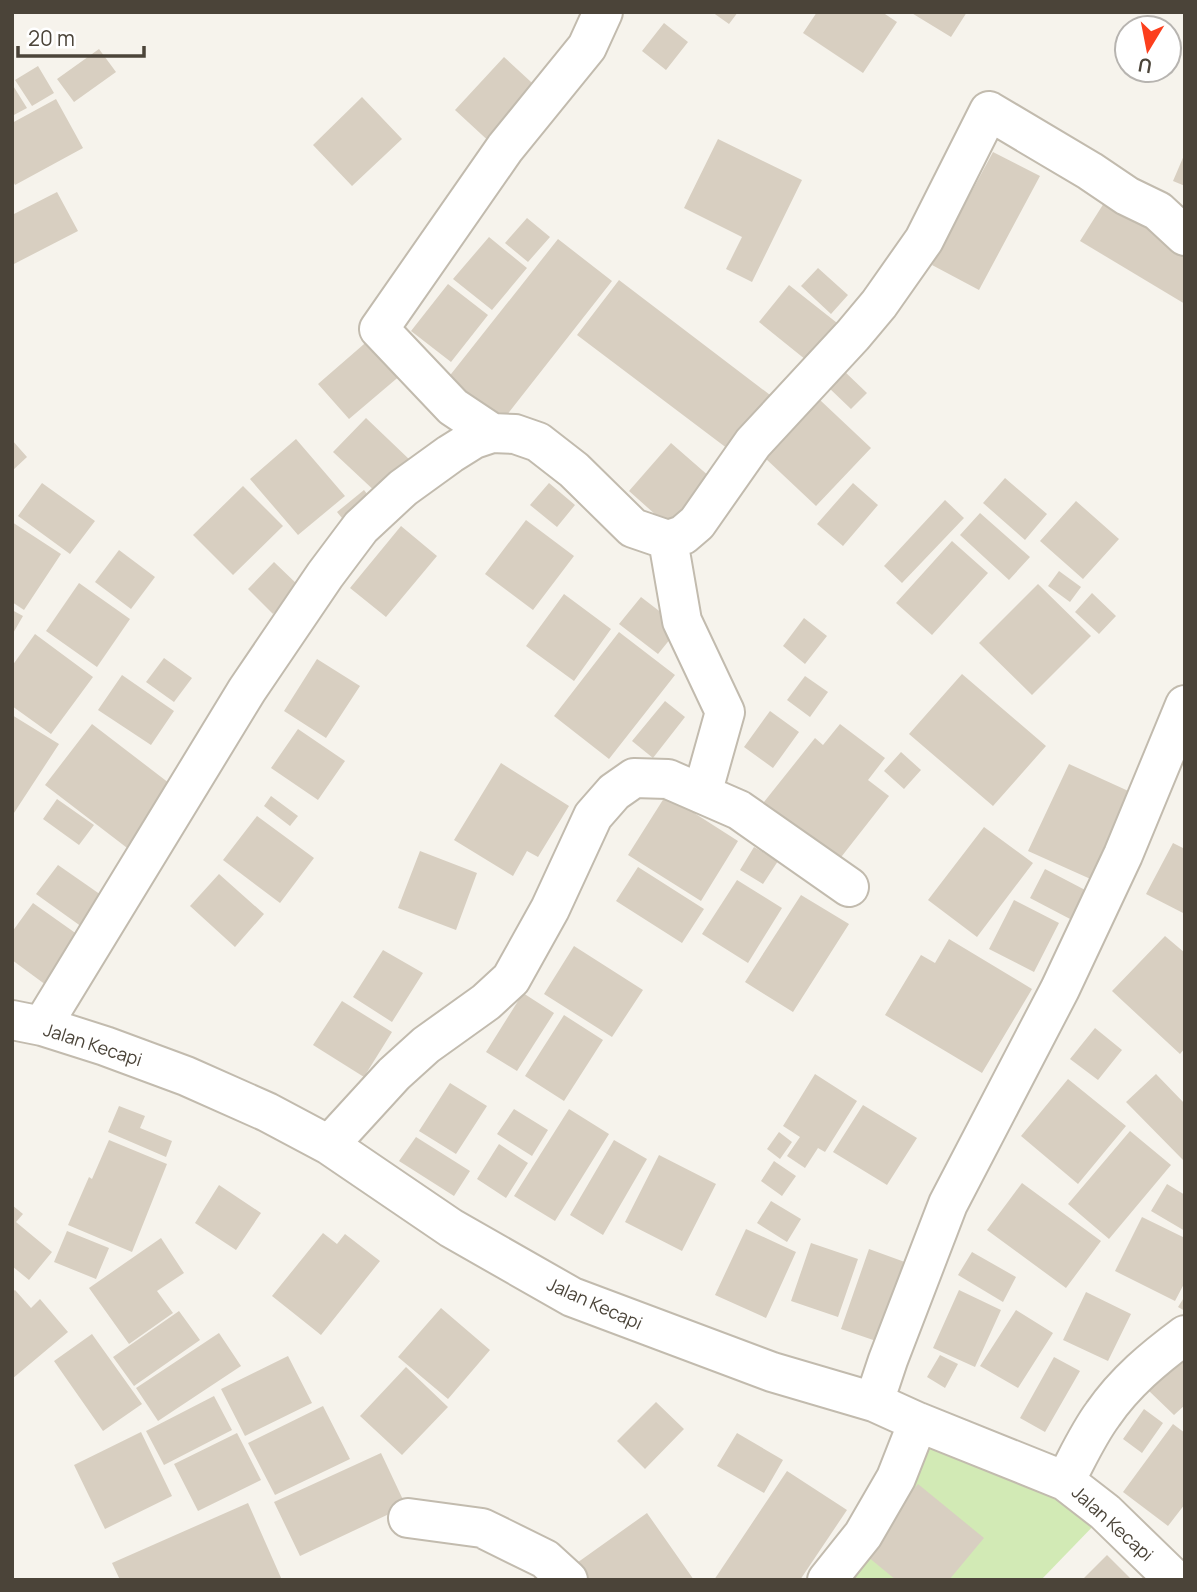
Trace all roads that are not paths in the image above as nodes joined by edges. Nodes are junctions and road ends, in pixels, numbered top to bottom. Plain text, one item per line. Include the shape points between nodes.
1 (603, 12) edge
2 (1185, 236) edge
3 (492, 433) junction
4 (668, 540) junction
5 (1185, 705) edge
6 (702, 794) junction
7 (849, 887) dead end
8 (27, 1023) edge
9 (329, 1145) junction
10 (1185, 1335) edge
11 (874, 1402) junction
12 (918, 1422) junction
13 (1065, 1481) junction
14 (408, 1518) dead end
15 (568, 1580) edge
16 (827, 1580) edge
17 (1175, 1580) edge

1 - 3 street via 587,47 505,148 379,329 453,407
2 - 4 street via 1158,211 989,111 923,240 879,304 753,443 697,523 683,536
3 - 4 street via 538,442 634,528
3 - 8 street via 474,439 431,467 361,527 247,690
4 - 6 street via 682,621 726,712
5 - 11 street via 1123,855 1060,989 948,1205
6 - 7 street via 739,810
6 - 9 street via 668,779 634,778 614,792 593,816 550,909 510,979 394,1073
8 - 9 street, Jalan Kecapi via 186,1076
9 - 11 street, Jalan Kecapi via 451,1228 572,1297 772,1372
10 - 13 street via 1124,1387 1101,1416
11 - 12 street, Jalan Kecapi
12 - 13 street, Jalan Kecapi
12 - 16 street via 896,1478 863,1535
13 - 17 street, Jalan Kecapi via 1105,1512
14 - 15 street via 482,1528 545,1559

